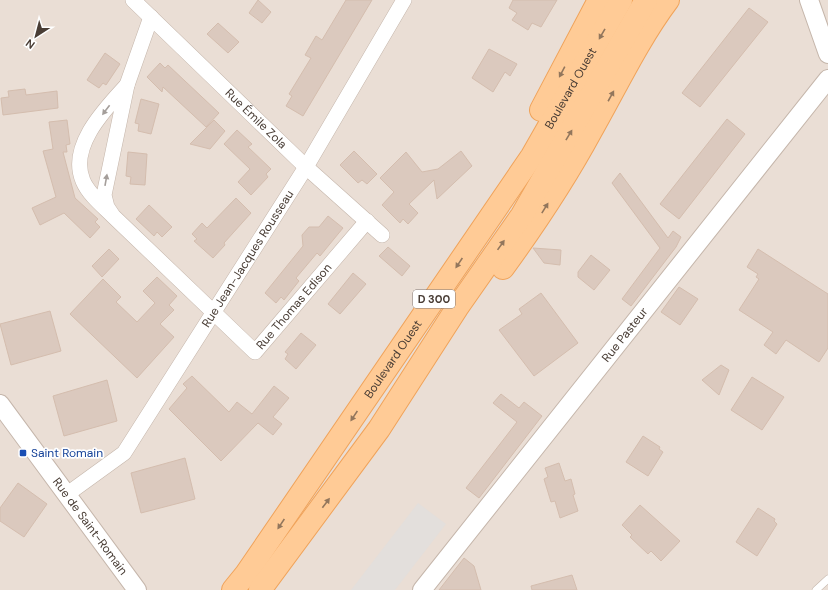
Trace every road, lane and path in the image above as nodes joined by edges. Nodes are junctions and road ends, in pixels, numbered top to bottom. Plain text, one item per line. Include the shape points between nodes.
1 (133, 0) edge
2 (404, 0) edge
3 (600, 0) edge
4 (621, 0) edge
5 (646, 0) edge
6 (668, 0) edge
7 (809, 0) edge
8 (150, 17) junction
9 (828, 54) edge
10 (828, 78) edge
11 (127, 85) junction
12 (306, 167) junction
13 (113, 216) junction
14 (367, 222) junction
15 (382, 235) dead end
16 (476, 239) junction
17 (213, 314) junction
18 (0, 404) edge
19 (379, 429) junction
20 (66, 495) junction
21 (828, 579) edge
22 (137, 590) edge
23 (233, 590) edge
24 (260, 590) edge
25 (422, 590) edge
26 (816, 590) edge

1 - 8 street, Rue Émile Zola
2 - 12 street, Rue Jean-Jacques Rousseau
3 -> 16 main road
4 -> 16 main road, Boulevard Ouest / D 300 via 532,156
19 -> 5 main road, Boulevard Ouest / D 300 via 457,308 522,214
19 -> 6 main road via 419,384 535,224
7 - 9 street
8 - 11 street, Rue Thomas Edison
8 - 12 street, Rue Émile Zola
10 - 25 street, Rue Pasteur
13 -> 11 street, Rue Thomas Edison via 104,195
11 -> 13 street, Rue Thomas Edison via 90,132 83,147 79,166 83,181 93,196
12 - 14 street, Rue Émile Zola
12 - 17 street, Rue Jean-Jacques Rousseau
13 - 17 street, Rue Thomas Edison
14 - 15 street, Rue Émile Zola
14 - 17 street, Rue Thomas Edison via 255,352
16 -> 23 main road, Boulevard Ouest / D 300
17 - 20 street, Rue Jean-Jacques Rousseau via 124,453
18 - 20 street, Rue de Saint-Romain
24 -> 19 main road, Boulevard Ouest / D 300
20 - 22 street, Rue de Saint-Romain
21 - 26 lane

